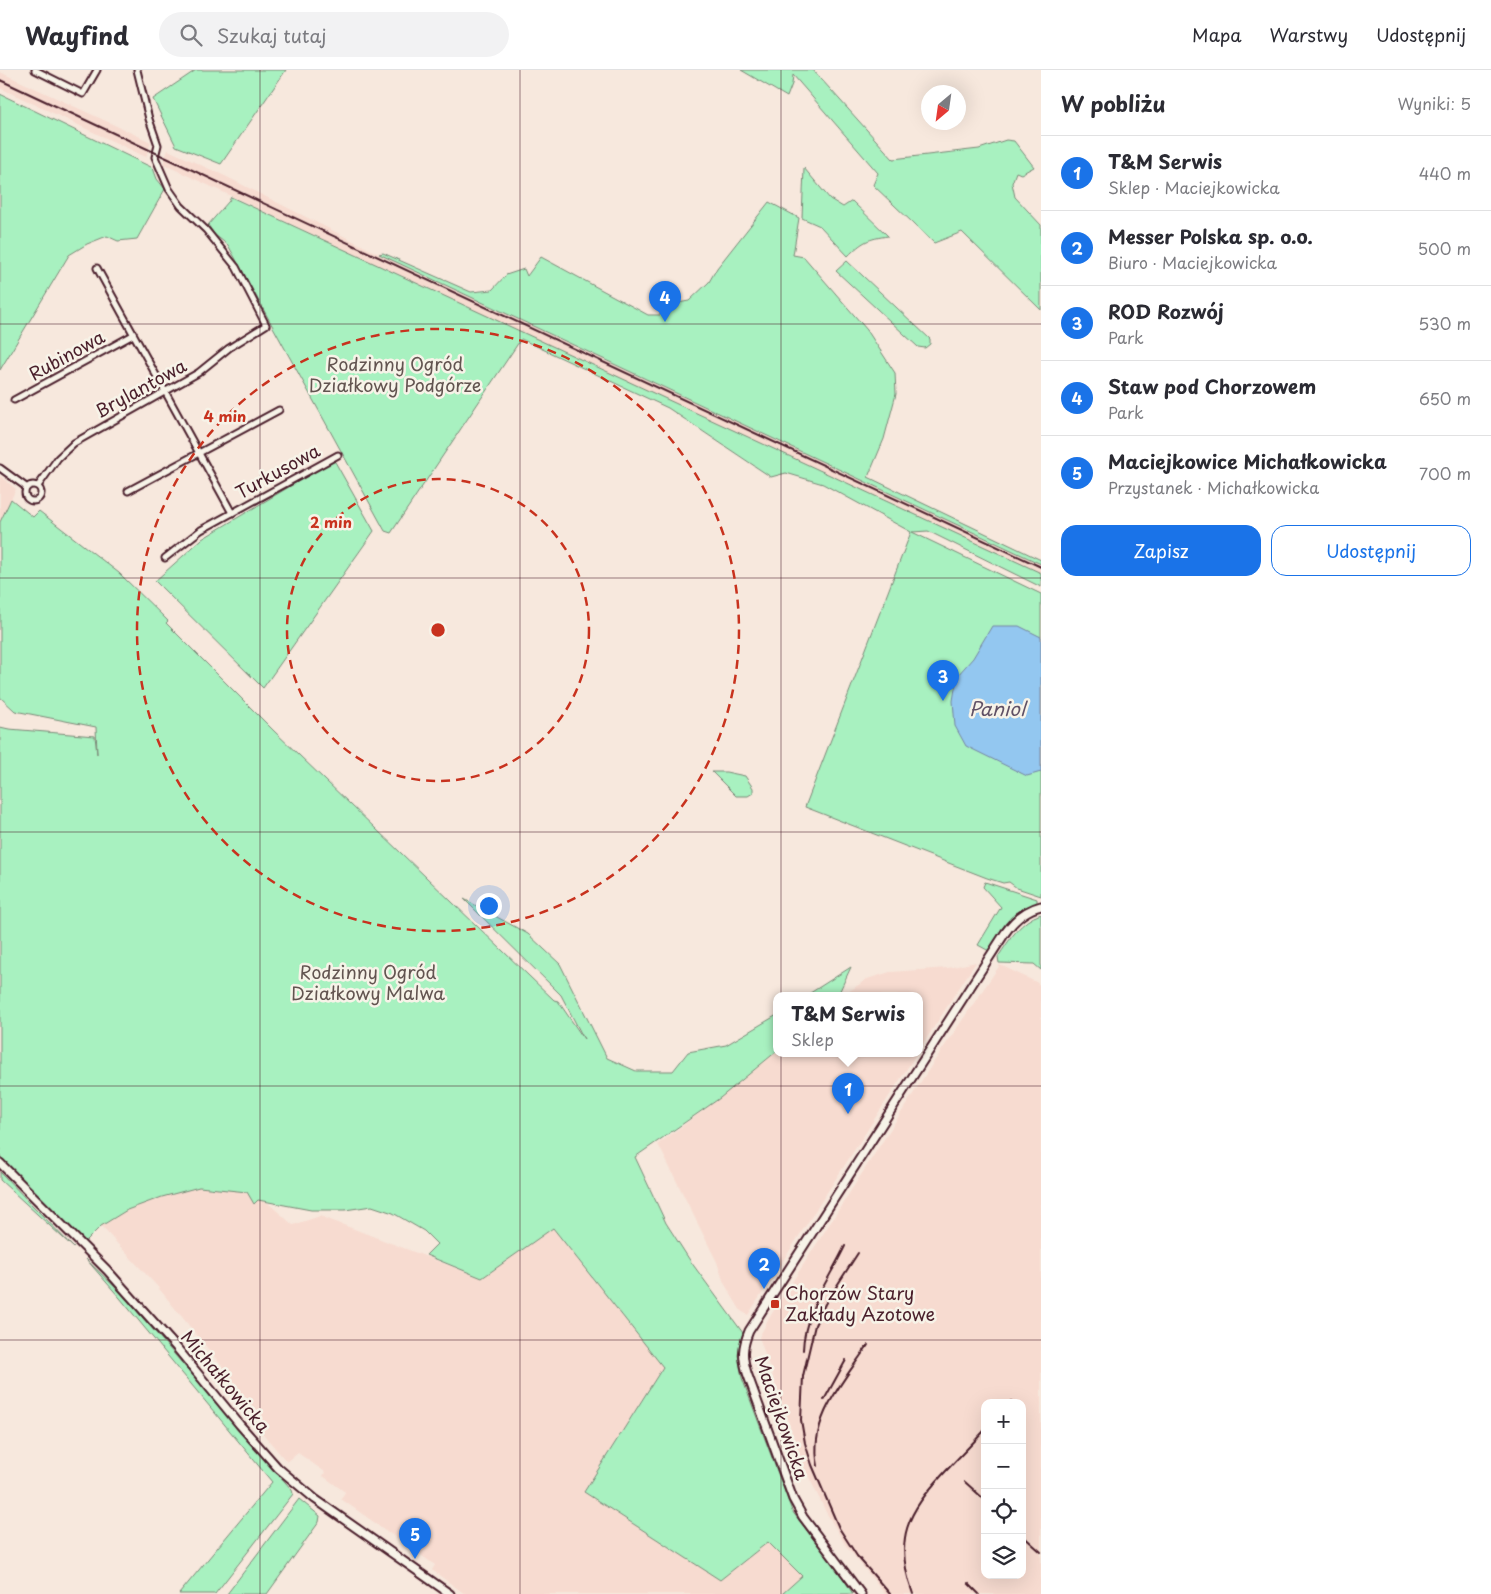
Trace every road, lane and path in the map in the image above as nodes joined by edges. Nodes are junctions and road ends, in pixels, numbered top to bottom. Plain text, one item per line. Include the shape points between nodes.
1 (35, 70) edge
2 (97, 70) edge
3 (137, 70) edge
4 (97, 268) dead end
5 (133, 335) junction
6 (164, 392) junction
7 (14, 400) dead end
8 (279, 410) dead end
9 (198, 453) junction
10 (338, 455) dead end
11 (0, 468) edge
12 (38, 486) junction
13 (26, 487) junction
14 (128, 491) dead end
15 (232, 513) junction
16 (165, 558) dead end
17 (1041, 906) edge
18 (0, 1163) edge
19 (450, 1594) edge
20 (861, 1594) edge

1 - 2 street via 83,94
3 - 6 street, Brylantowa via 158,145 155,157 169,189 236,267 266,325 207,367
4 - 5 street, Rubinowa
5 - 6 street, Rubinowa
5 - 7 street, Rubinowa
6 - 9 street, Rubinowa
6 - 12 street, Brylantowa via 74,443 58,458
8 - 9 street
9 - 14 street
9 - 15 street, Turkusowa
10 - 15 street, Turkusowa
11 - 13 street
12 - 13 street
12 - 13 street via 41,495 34,501 25,496
15 - 16 street, Turkusowa via 200,530
17 - 20 street, Maciejkowicka via 1017,918 1005,933 744,1343 747,1373 793,1499
18 - 19 street, Michałkowicka via 107,1270 278,1468 315,1499

